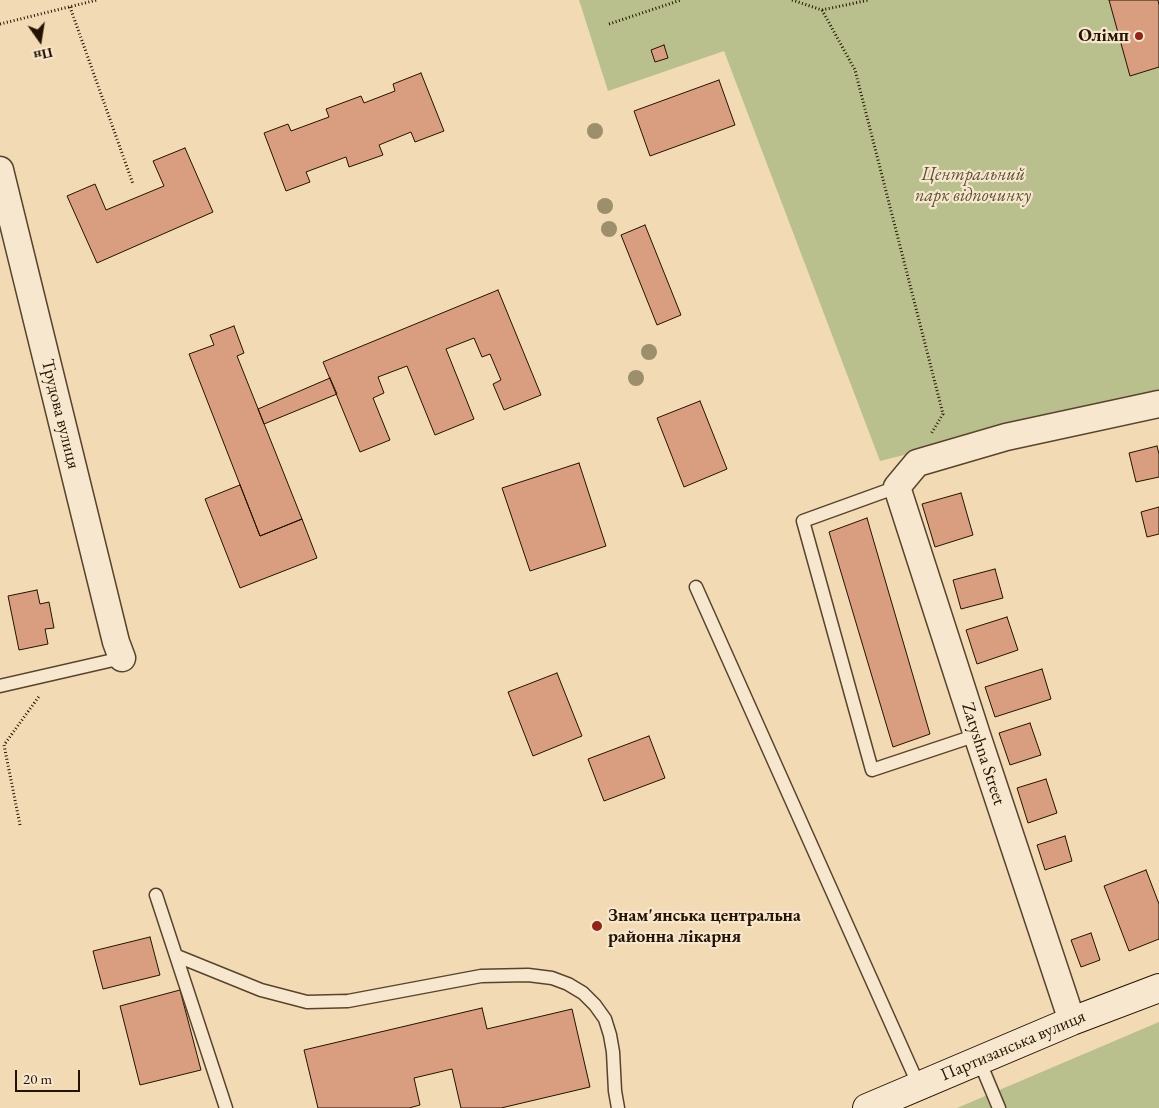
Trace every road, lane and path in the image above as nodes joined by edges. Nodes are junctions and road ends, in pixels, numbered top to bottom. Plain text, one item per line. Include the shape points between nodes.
1 (97, 0) edge
2 (681, 0) edge
3 (792, 0) edge
4 (869, 0) edge
5 (70, 7) junction
6 (822, 10) junction
7 (0, 24) edge
8 (609, 24) dead end
9 (0, 170) edge
10 (133, 184) dead end
11 (1159, 404) edge
12 (928, 438) dead end
13 (897, 487) junction
14 (696, 587) dead end
15 (122, 658) joint
16 (54, 674) junction
17 (0, 686) edge
18 (977, 735) junction
19 (20, 825) dead end
20 (156, 895) dead end
21 (177, 956) junction
22 (1159, 988) edge
23 (1072, 1021) junction
24 (979, 1060) junction
25 (919, 1086) junction
26 (226, 1108) edge
27 (618, 1108) edge
28 (867, 1108) edge
29 (999, 1108) edge

1 - 5 path
2 - 8 path
3 - 6 path
4 - 6 path
5 - 7 path
5 - 10 path
6 - 12 path via 855,70 943,414
9 - 15 street, Трудова вулиця
11 - 13 street via 1006,437 917,463
13 - 18 street, Zatyshna Street
13 - 18 lane via 803,521 872,770
14 - 25 lane
15 - 16 lane
16 - 17 lane
16 - 19 path via 4,745
18 - 23 street, Zatyshna Street
20 - 21 lane
21 - 26 lane
21 - 27 lane via 261,990 307,1002 348,1001 481,976 552,978 583,993 605,1019 613,1052
22 - 23 street, Партизанська вулиця
23 - 24 street, Партизанська вулиця
24 - 25 street, Партизанська вулиця
24 - 29 lane
25 - 28 street, Партизанська вулиця

